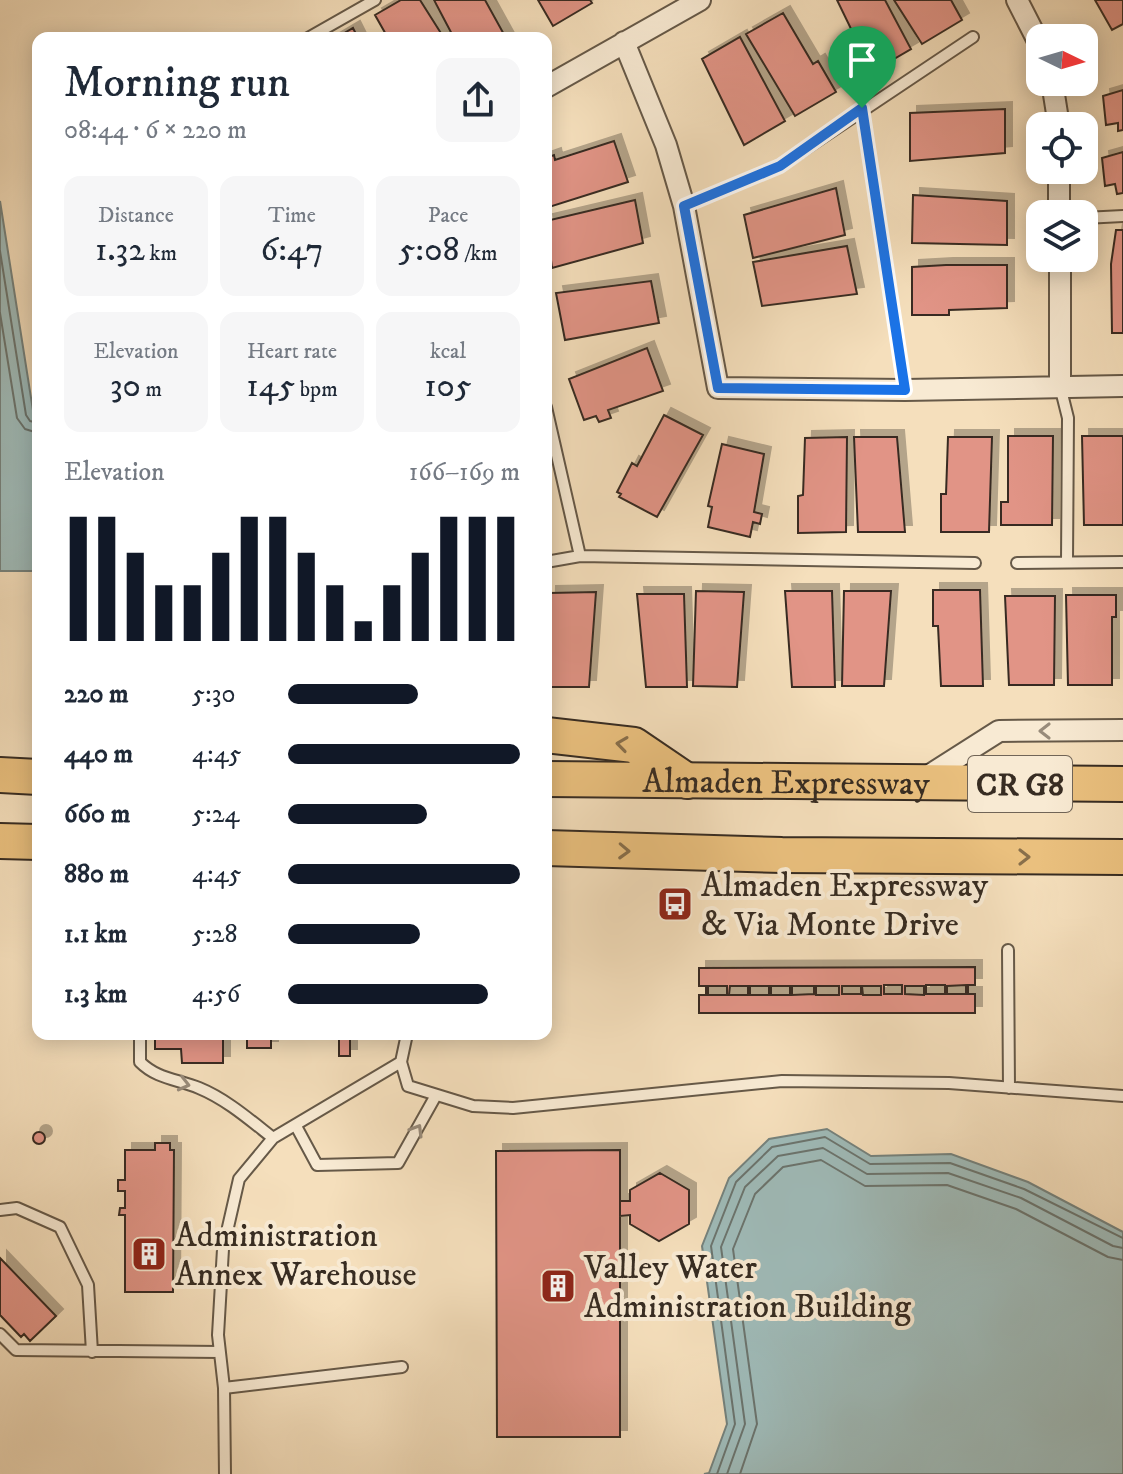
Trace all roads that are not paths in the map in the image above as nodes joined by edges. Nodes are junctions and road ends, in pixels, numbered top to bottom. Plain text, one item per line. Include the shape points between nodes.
1 (375, 0) edge
2 (700, 0) edge
3 (1017, 0) edge
4 (1029, 24) edge
5 (319, 32) edge
6 (973, 37) dead end
7 (624, 42) junction
8 (552, 84) edge
9 (862, 108) junction
10 (684, 206) junction
11 (1123, 216) edge
12 (1098, 217) edge
13 (1060, 272) edge
14 (1060, 386) junction
15 (1123, 386) edge
16 (905, 390) junction
17 (552, 433) edge
18 (580, 556) junction
19 (552, 561) edge
20 (1067, 562) junction
21 (1123, 562) edge
22 (975, 563) dead end
23 (1017, 563) dead end
24 (1123, 730) edge
25 (552, 736) edge
26 (0, 775) edge
27 (32, 777) edge
28 (552, 779) edge
29 (687, 781) junction
30 (918, 783) junction
31 (1123, 784) edge
32 (0, 841) edge
33 (32, 842) edge
34 (552, 848) edge
35 (1123, 857) edge
36 (1008, 950) dead end
37 (140, 1040) edge
38 (406, 1040) edge
39 (401, 1062) junction
40 (1009, 1088) junction
41 (1123, 1096) edge
42 (435, 1097) junction
43 (296, 1126) junction
44 (273, 1138) junction
45 (0, 1210) edge
46 (0, 1334) edge
47 (92, 1352) junction
48 (220, 1352) junction
49 (402, 1367) dead end
50 (224, 1388) junction
51 (225, 1474) edge

1 - 5 lane
2 - 7 street
3 - 4 street
6 - 9 lane
7 - 8 street
7 - 10 street via 666,145
9 - 10 lane via 780,166
9 - 16 lane
10 - 16 street via 718,388
11 - 12 lane
13 - 14 street
14 - 15 street
14 - 16 street
14 - 20 lane via 1068,418
17 - 18 lane
18 - 19 lane
18 - 22 lane
20 - 21 lane
20 - 23 lane
24 -> 30 street via 999,731
29 -> 25 main road via 634,745
26 - 27 main road
28 - 29 main road, Almaden Expressway / CR G8
29 - 30 main road, Almaden Expressway / CR G8
30 - 31 main road, Almaden Expressway / CR G8
32 - 33 main road
34 -> 35 main road, CR G8
36 - 40 lane
37 -> 44 lane via 140,1062 149,1071 198,1088 240,1111
38 - 39 lane
39 - 42 lane via 408,1086
39 - 43 lane
40 - 41 lane
40 - 42 lane via 782,1081 513,1108
43 -> 42 lane via 317,1165 398,1163
43 - 44 lane
44 - 48 lane via 239,1179 223,1249
45 - 47 lane via 17,1208 60,1227 88,1285
46 - 47 lane via 16,1350
47 - 48 lane
48 - 50 lane
49 - 50 lane
50 - 51 lane

